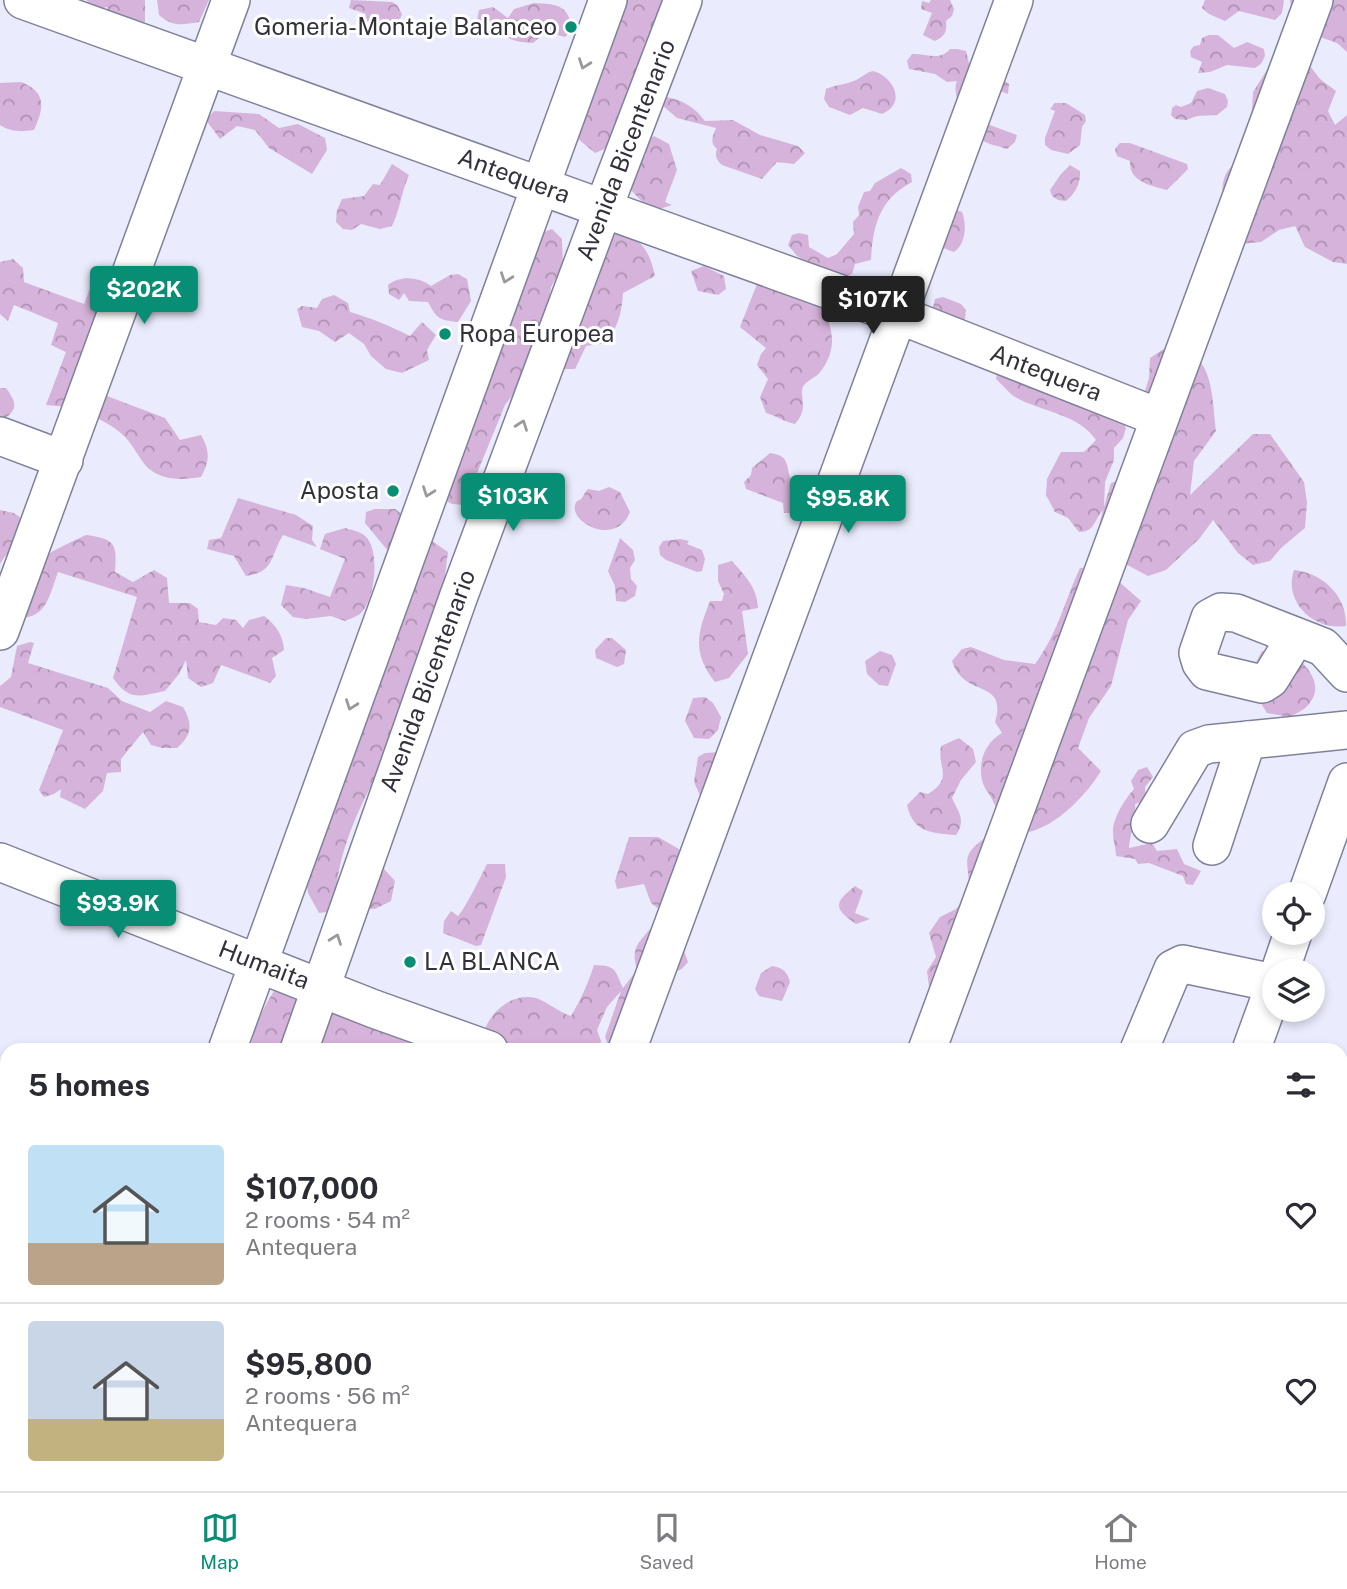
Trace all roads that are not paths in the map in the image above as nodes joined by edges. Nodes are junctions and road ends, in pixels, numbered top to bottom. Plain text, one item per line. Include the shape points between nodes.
1 (23, 0) edge
2 (231, 0) edge
3 (608, 0) edge
4 (683, 0) edge
5 (1014, 0) edge
6 (1314, 0) edge
7 (208, 66) junction
8 (540, 185) junction
9 (603, 209) junction
10 (899, 315) junction
11 (1160, 418) junction
12 (0, 436) edge
13 (64, 460) junction
14 (0, 631) edge
15 (1296, 637) dead end
16 (1347, 673) edge
17 (1347, 730) edge
18 (1247, 740) junction
19 (1347, 782) edge
20 (1150, 824) dead end
21 (1212, 846) dead end
22 (0, 862) edge
23 (1311, 882) edge
24 (257, 964) junction
25 (1262, 982) edge
26 (319, 986) junction
27 (1262, 1019) edge
28 (229, 1043) edge
29 (301, 1043) edge
30 (469, 1043) edge
31 (630, 1043) edge
32 (930, 1043) edge
33 (1142, 1043) edge
34 (1253, 1043) edge

1 - 7 street, Antequera
2 - 7 street
3 -> 8 street
4 - 9 street, Avenida Bicentenario
5 - 10 street
6 - 11 street
7 - 8 street, Antequera
7 - 13 street
8 - 9 street, Antequera
8 -> 24 street
9 - 10 street, Antequera
26 -> 9 street, Avenida Bicentenario
10 - 11 street, Antequera
10 - 31 street
11 - 32 street
12 - 13 street
13 - 14 street
15 - 16 street via 1322,647
17 - 18 street
18 - 20 street via 1195,749
18 - 21 street
19 - 23 street
22 - 24 street, Humaita
24 - 26 street, Humaita
24 - 28 street
25 - 33 street via 1183,964 1173,969
26 - 29 street, Avenida Bicentenario
26 - 30 street, Humaita
27 - 34 street

